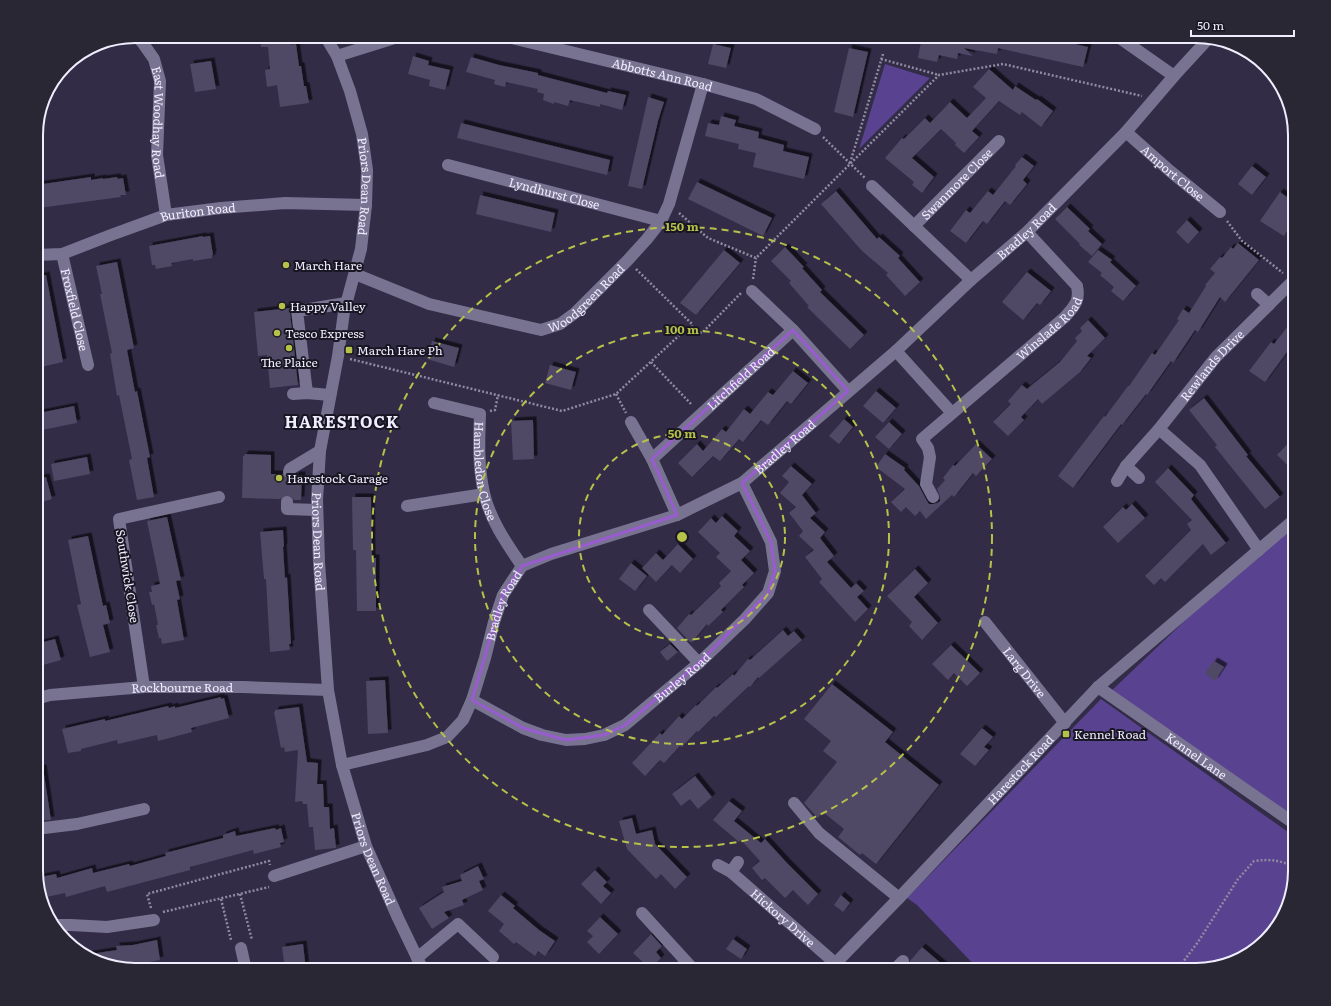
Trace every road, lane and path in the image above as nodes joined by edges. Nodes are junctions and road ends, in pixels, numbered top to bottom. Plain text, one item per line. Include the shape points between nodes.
1 (143, 43) edge
2 (329, 43) edge
3 (379, 43) edge
4 (533, 43) edge
5 (1127, 43) edge
6 (1204, 44) edge
7 (883, 54) dead end
8 (337, 56) junction
9 (881, 59) junction
10 (939, 75) junction
11 (1174, 76) junction
12 (703, 84) junction
13 (1154, 98) junction
14 (815, 129) joint
15 (1126, 132) junction
16 (999, 140) dead end
17 (448, 164) dead end
18 (850, 164) junction
19 (872, 186) joint
20 (669, 204) junction
21 (366, 205) junction
22 (1220, 212) joint
23 (166, 215) junction
24 (661, 221) junction
25 (914, 226) junction
26 (1027, 232) junction
27 (62, 254) junction
28 (43, 255) edge
29 (756, 258) junction
30 (627, 261) junction
31 (355, 274) junction
32 (1288, 276) edge
33 (971, 280) junction
34 (1288, 286) edge
35 (749, 288) junction
36 (1257, 294) dead end
37 (346, 303) junction
38 (1269, 305) junction
39 (793, 330) junction
40 (692, 331) junction
41 (896, 351) junction
42 (338, 356) junction
43 (652, 362) junction
44 (88, 365) dead end
45 (848, 391) junction
46 (307, 393) junction
47 (292, 394) dead end
48 (616, 394) junction
49 (330, 395) junction
50 (434, 403) dead end
51 (952, 413) junction
52 (701, 414) junction
53 (631, 422) joint
54 (1159, 429) junction
55 (320, 451) junction
56 (652, 458) junction
57 (1126, 466) junction
58 (289, 472) dead end
59 (1139, 478) dead end
60 (1117, 481) dead end
61 (742, 483) junction
62 (484, 494) junction
63 (218, 497) dead end
64 (933, 497) dead end
65 (287, 502) dead end
66 (407, 506) dead end
67 (318, 510) junction
68 (677, 516) junction
69 (1288, 525) edge
70 (1259, 550) junction
71 (522, 566) junction
72 (649, 610) dead end
73 (985, 622) dead end
74 (699, 664) junction
75 (144, 687) junction
76 (1098, 687) junction
77 (328, 690) junction
78 (43, 697) edge
79 (472, 700) junction
80 (1064, 723) junction
81 (342, 765) junction
82 (794, 803) dead end
83 (144, 809) dead end
84 (1288, 819) edge
85 (43, 828) edge
86 (366, 846) junction
87 (1288, 864) edge
88 (718, 865) dead end
89 (274, 876) junction
90 (240, 894) junction
91 (899, 898) junction
92 (221, 899) junction
93 (642, 913) dead end
94 (154, 917) junction
95 (62, 926) edge
96 (241, 948) junction
97 (493, 957) dead end
98 (417, 958) junction
99 (244, 963) edge
100 (420, 963) edge
101 (688, 963) edge
102 (828, 963) edge
103 (836, 963) edge
104 (1182, 963) edge

1 - 23 street, East Woodhay Road via 154,59 160,81 157,155
2 - 8 street, Priors Dean Road
3 - 8 street
4 - 12 street, Abbotts Ann Road
5 - 11 street
6 - 11 street, Bradley Road
7 - 9 path
8 - 21 street, Priors Dean Road via 362,134 367,170
9 - 10 path
9 - 18 path
10 - 13 path via 1003,64
10 - 18 path
11 - 13 street, Bradley Road
12 - 14 street, Abbotts Ann Road via 756,99
12 - 20 street, Woodgreen Road
13 - 15 street, Bradley Road
14 - 18 path
15 - 22 street, Amport Close
15 - 26 street, Bradley Road
16 - 25 street, Swanmore Close
17 - 24 street, Lyndhurst Close
18 - 19 path
18 - 29 path
19 - 25 street, Swanmore Close
20 - 24 street, Woodgreen Road
20 - 29 path via 708,238
21 - 23 street, Buriton Road via 285,203
21 - 31 street, Priors Dean Road
22 - 32 path via 1242,241
23 - 27 street, Buriton Road
24 - 30 street, Woodgreen Road
25 - 33 street, Swanmore Close
26 - 33 street, Bradley Road
26 - 51 street, Winslade Road via 1077,286 1079,295 1076,303 1065,317
27 - 28 street, Buriton Road
27 - 44 street, Froxfield Close
29 - 35 path
30 - 31 street, Woodgreen Road via 575,313 560,324 541,330 429,304
30 - 40 path via 692,324
31 - 37 street, Priors Dean Road
33 - 41 street, Bradley Road
34 - 38 street, Rewlands Drive
35 - 39 street
35 - 40 path via 702,333
36 - 38 street
37 - 42 street, Priors Dean Road
37 - 46 street via 297,311
38 - 54 street, Rewlands Drive via 1216,357
39 - 45 street
39 - 52 street, Litchfield Road
40 - 43 path via 685,330
41 - 45 street, Bradley Road
41 - 51 street
42 - 48 path via 562,410
42 - 49 street, Priors Dean Road
43 - 48 path
43 - 52 path
45 - 61 street, Bradley Road
46 - 47 street
46 - 49 street
48 - 53 path
49 - 55 street, Priors Dean Road
50 - 62 street, Hambledon Close via 480,414 480,471
51 - 64 street, Winslade Road via 922,439 930,457 926,484
52 - 56 street, Litchfield Road
53 - 56 street
54 - 57 street, Rewlands Drive
54 - 70 street via 1200,465
55 - 58 street
55 - 67 street, Priors Dean Road
56 - 68 street
57 - 59 street
57 - 60 street, Rewlands Drive
61 - 68 street, Bradley Road
61 - 74 street, Burley Road via 771,542 775,571 768,593
62 - 66 street
62 - 71 street, Hambledon Close via 492,517
63 - 75 street, Southwick Close via 119,519
65 - 67 street via 287,509
67 - 77 street, Priors Dean Road
68 - 71 street, Bradley Road via 551,554
69 - 70 street, Harestock Road
70 - 76 street, Harestock Road
71 - 79 street, Bradley Road via 504,595
72 - 74 street
73 - 80 street, Larg Drive
74 - 79 street, Burley Road via 625,725 585,739 566,740 542,735 523,728
75 - 77 street, Rockbourne Road
75 - 78 street, Rockbourne Road
76 - 80 street, Harestock Road
76 - 84 street, Kennel Lane
77 - 81 street, Priors Dean Road
79 - 81 street, Bradley Road via 463,720 447,737 427,745
80 - 91 street, Harestock Road
81 - 86 street, Priors Dean Road
82 - 91 street via 818,833
83 - 85 street via 77,824
86 - 89 street
86 - 98 street, Priors Dean Road
87 - 104 path via 1269,859 1254,861 1238,879
88 - 102 street, Hickory Drive via 735,867
89 - 90 path via 272,886
89 - 94 path via 269,861 147,894
90 - 92 path
90 - 96 path via 252,944
91 - 103 street, Harestock Road
92 - 94 path
92 - 96 path via 233,950
93 - 101 street
94 - 95 street via 107,928
96 - 99 street
97 - 98 street via 458,924
98 - 100 street, Priors Dean Road

